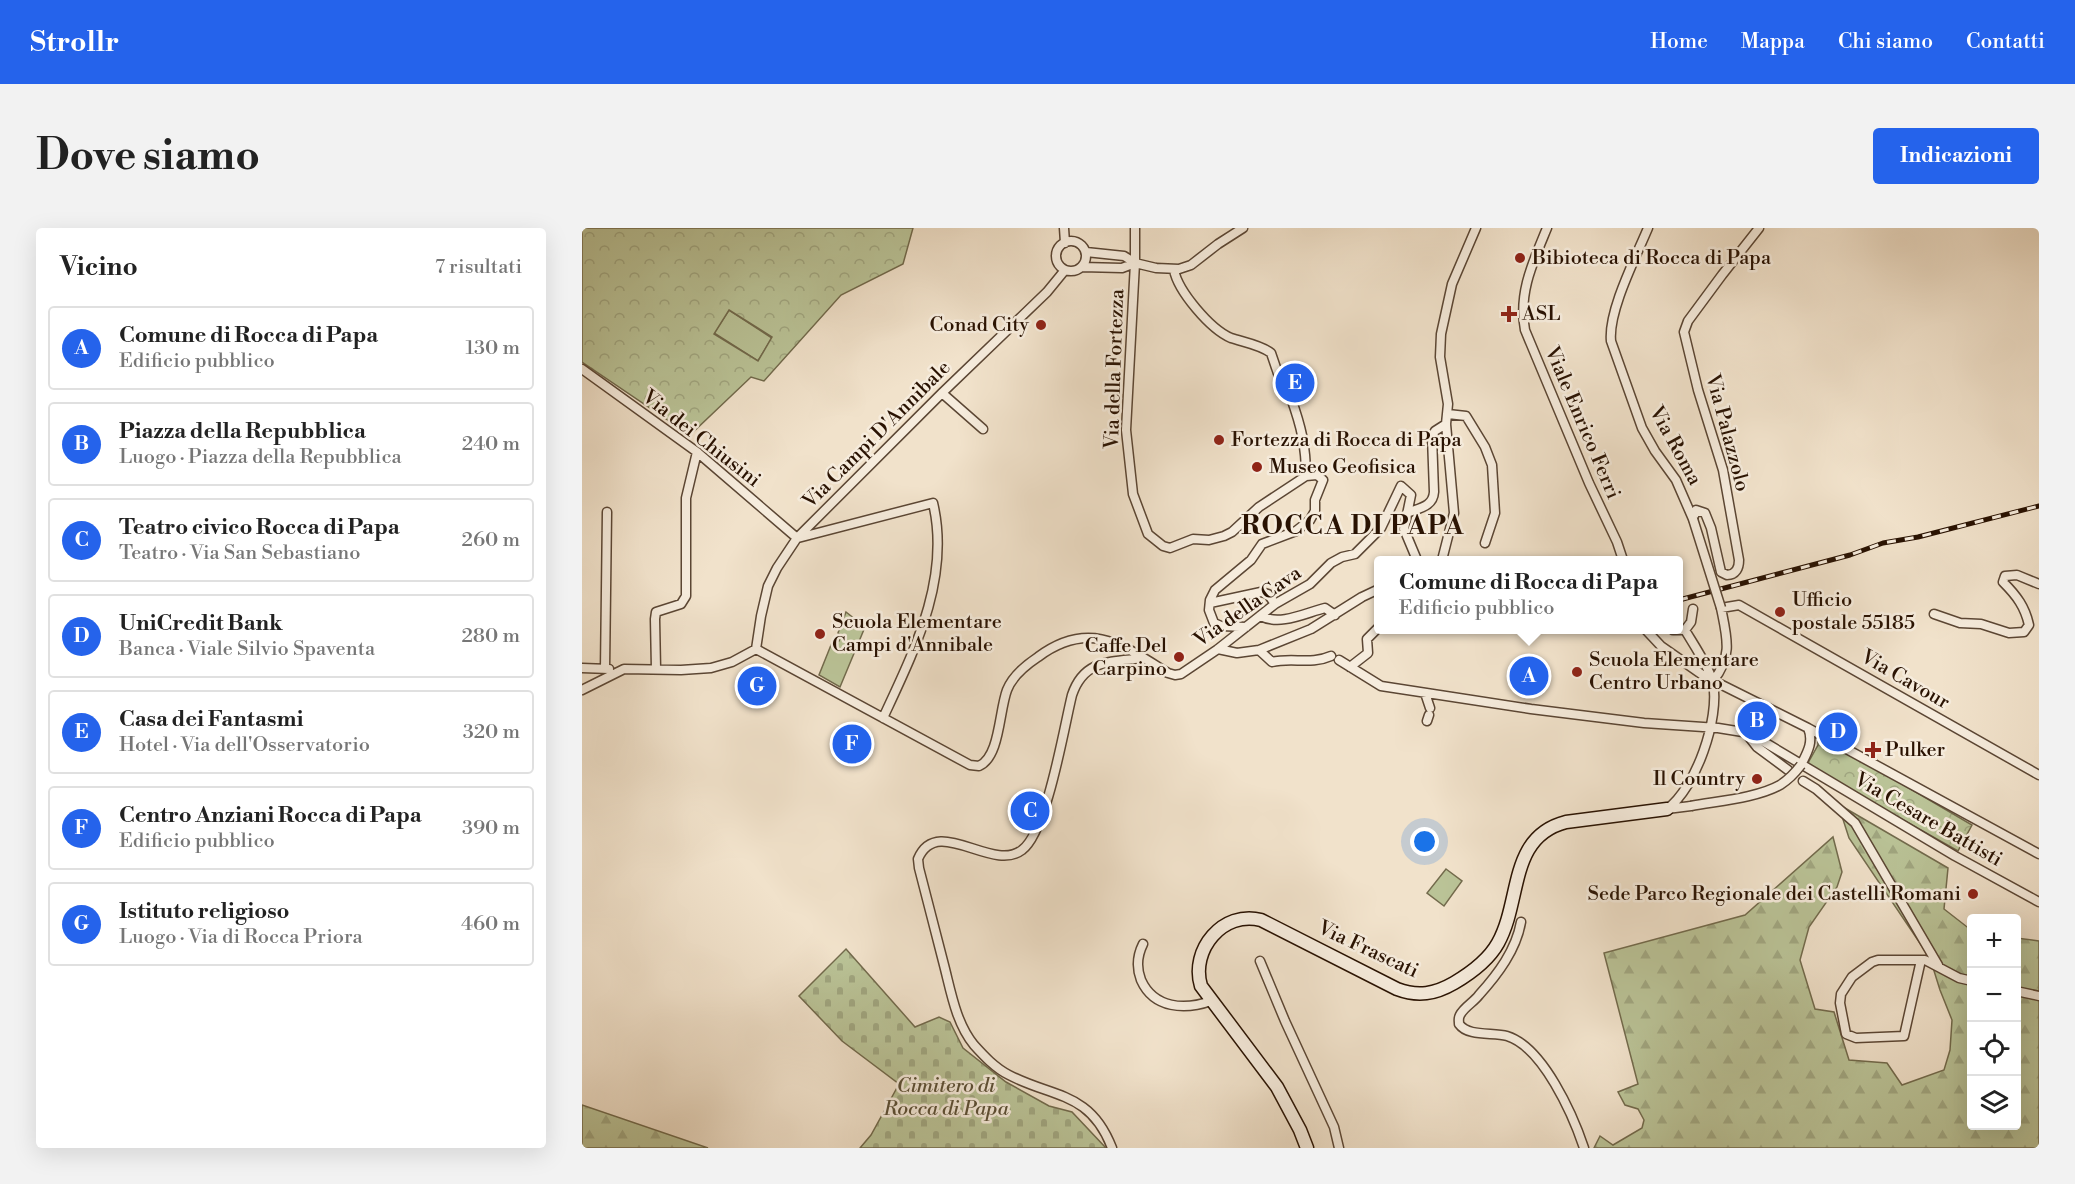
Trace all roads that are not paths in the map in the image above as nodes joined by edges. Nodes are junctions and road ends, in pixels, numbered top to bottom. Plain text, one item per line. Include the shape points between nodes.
1 (1064, 228) edge
2 (1135, 228) edge
3 (1243, 228) edge
4 (1476, 228) edge
5 (1547, 228) edge
6 (1648, 228) edge
7 (1759, 228) edge
8 (1065, 243) junction
9 (1086, 252) junction
10 (1135, 263) junction
11 (1082, 267) junction
12 (1065, 270) junction
13 (1174, 270) junction
14 (582, 369) edge
15 (942, 393) junction
16 (1448, 414) junction
17 (1446, 424) junction
18 (983, 429) dead end
19 (697, 452) junction
20 (1308, 476) junction
21 (608, 512) dead end
22 (1407, 513) junction
23 (1693, 519) junction
24 (797, 538) junction
25 (1485, 543) dead end
26 (1415, 556) edge
27 (1443, 556) edge
28 (1621, 556) edge
29 (2039, 584) edge
30 (1374, 591) edge
31 (1210, 603) junction
32 (1275, 604) junction
33 (1721, 608) junction
34 (1693, 609) dead end
35 (1934, 614) dead end
36 (1335, 615) junction
37 (1260, 616) junction
38 (1246, 627) junction
39 (1685, 630) joint
40 (1374, 632) edge
41 (1650, 634) edge
42 (756, 649) junction
43 (1218, 649) junction
44 (1259, 650) junction
45 (1143, 658) junction
46 (1350, 667) junction
47 (582, 668) edge
48 (604, 669) junction
49 (624, 669) junction
50 (656, 669) junction
51 (1713, 681) junction
52 (582, 690) edge
53 (1425, 693) junction
54 (1429, 715) dead end
55 (883, 718) junction
56 (1712, 727) junction
57 (1808, 729) junction
58 (1746, 732) junction
59 (1801, 765) junction
60 (1788, 770) dead end
61 (2039, 775) edge
62 (1803, 781) dead end
63 (1667, 809) junction
64 (2039, 854) edge
65 (2039, 902) edge
66 (1521, 922) dead end
67 (1143, 944) dead end
68 (1921, 960) junction
69 (1260, 961) dead end
70 (1938, 965) junction
71 (1967, 980) edge
72 (2021, 992) edge
73 (2039, 996) edge
74 (1211, 1001) junction
75 (1112, 1148) edge
76 (1307, 1148) edge
77 (1339, 1148) edge
78 (1584, 1148) edge

1 - 8 street
2 - 10 street, Via della Fortezza
3 - 13 street via 1191,265
4 - 16 street via 1450,291 1442,323 1440,350
5 - 28 street, Viale Enrico Ferri via 1525,286 1525,330
6 - 23 street, Via Roma via 1616,308 1613,350 1642,428 1676,480
7 - 23 street, Via Palazzolo via 1688,321 1684,332 1726,487 1739,560 1736,572 1720,572 1706,513 1696,510
8 - 9 street via 1075,242
8 - 12 street via 1056,257
9 - 10 street via 1124,256
9 - 11 street
10 - 11 street via 1122,268
10 - 13 street
10 - 20 street, Via della Fortezza via 1126,430 1135,499 1145,528 1156,542 1174,548 1193,539 1224,536 1259,507
11 - 12 street
12 - 15 street, Via Campi D'Annibale
13 - 20 street via 1179,286 1214,327 1271,353 1301,429
14 - 19 street, Via dei Chiusini
15 - 18 street
15 - 24 street, Via Campi D'Annibale
16 - 17 street
16 - 25 street via 1466,416 1491,460 1495,513
17 - 22 street via 1432,437 1433,500
17 - 27 street via 1454,513
19 - 24 street, Via dei Chiusini
19 - 50 street via 686,498 686,596 681,604 660,609 656,614
20 - 31 street via 1323,480 1314,514 1296,531 1262,544 1251,560 1215,590
21 - 48 street
22 - 26 street via 1404,532
22 - 32 street, Via della Cava via 1411,495 1401,486 1385,521 1355,554 1331,563 1310,584
23 - 33 street, Via Roma, bridge
24 - 42 street, Via Campi D'Annibale via 768,586
24 - 55 street via 933,503 938,533 932,595 920,636
29 - 35 street via 2017,575 2005,576 2003,582 2026,611 2029,626 2024,632 2009,633
30 - 36 street
31 - 32 street via 1264,592
31 - 38 street via 1209,614 1217,625
32 - 37 street, Via della Cava
33 - 51 street, Via Roma via 1728,651
33 - 61 street, Via Cavour via 1743,607
34 - 39 street
36 - 37 street via 1325,608 1280,619
36 - 44 street via 1306,632
37 - 38 street, Via della Cava
38 - 43 street, Via della Cava
39 - 51 street
40 - 46 street via 1367,639 1368,653
41 - 51 street
42 - 50 street via 717,667
42 - 55 street
43 - 44 street via 1237,653
43 - 45 street, Via della Cava via 1181,674 1171,675
44 - 46 street via 1272,662 1335,658
45 - 55 street via 1118,644 1093,638 1066,641 1041,654 1010,684 992,752 979,766 970,765
45 - 75 street via 1095,665 1077,683 1051,786 1033,836 1023,850 996,856 944,841 927,848 918,859 954,1004 968,1037 1001,1071 1077,1102 1098,1123
46 - 53 street via 1381,686
47 - 48 street
48 - 49 street
49 - 50 street
49 - 52 street
51 - 56 street
51 - 57 street
53 - 54 street
53 - 56 street via 1635,723
56 - 58 street
56 - 63 street via 1684,790
57 - 59 street via 1810,746
57 - 64 street
58 - 59 street, Via Cesare Battisti
58 - 60 street via 1757,747
59 - 63 street, bridge via 1775,787
59 - 65 street, Via Cesare Battisti
62 - 70 street via 1855,823
63 - 74 main road, Via Frascati via 1566,822 1538,835 1523,856 1511,909 1493,950 1470,972 1438,991 1419,995 1397,989 1275,926 1245,918 1221,927 1203,951 1199,977
66 - 78 street via 1508,957 1462,1012 1459,1024 1467,1031 1511,1038 1532,1051 1571,1115
67 - 74 street via 1137,959 1138,971 1152,996 1174,1006
68 - 68 street via 1878,960 1852,977 1840,1002 1846,1034 1856,1038 1904,1036
68 - 70 street
69 - 77 street via 1336,1131
70 - 71 street
72 - 73 street
74 - 76 main road, Via Frascati via 1277,1087

